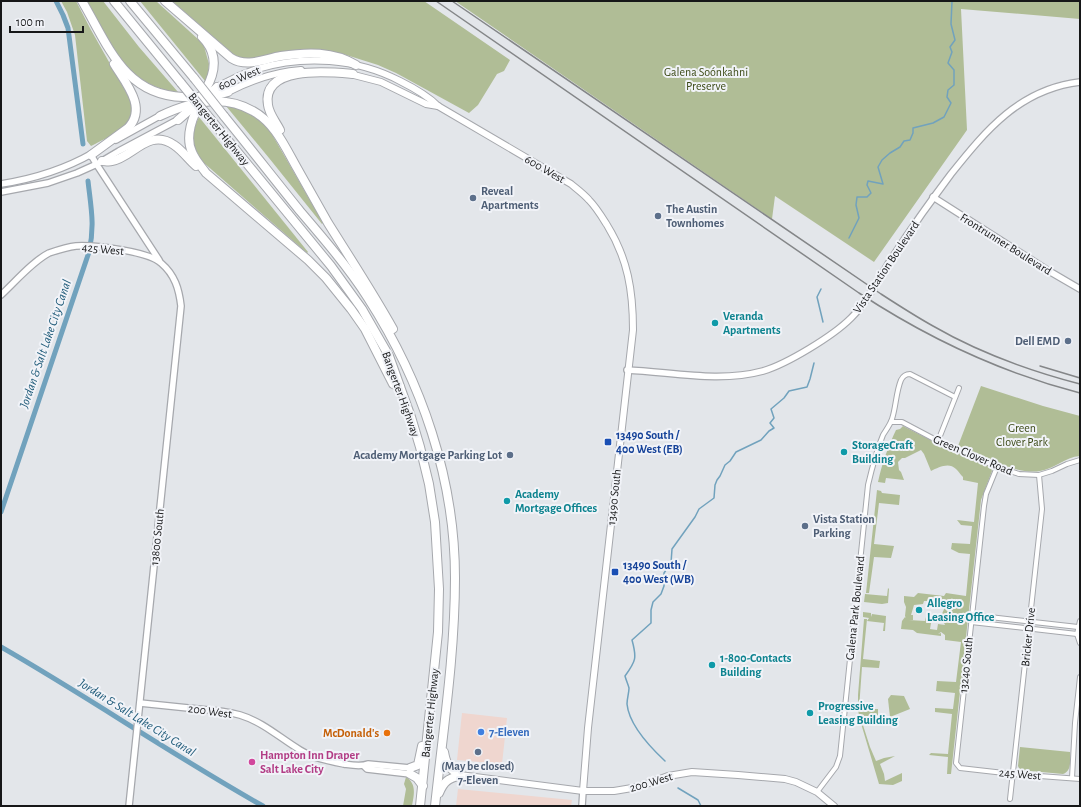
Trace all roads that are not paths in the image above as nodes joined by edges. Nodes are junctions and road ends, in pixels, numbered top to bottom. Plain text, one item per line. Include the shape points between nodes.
1 (82, 1) edge
2 (114, 1) edge
3 (130, 1) edge
4 (164, 1) edge
5 (356, 65) junction
6 (353, 74) junction
7 (1080, 82) edge
8 (218, 87) joint
9 (228, 92) joint
10 (201, 100) junction
11 (438, 106) junction
12 (160, 116) joint
13 (178, 120) joint
14 (91, 155) junction
15 (293, 162) junction
16 (99, 163) junction
17 (206, 173) junction
18 (1, 184) edge
19 (1, 192) edge
20 (933, 197) junction
21 (588, 199) joint
22 (160, 262) junction
23 (168, 270) joint
24 (1080, 289) edge
25 (1, 295) edge
26 (627, 370) junction
27 (400, 387) junction
28 (958, 388) dead end
29 (955, 397) junction
30 (426, 415) junction
31 (891, 422) junction
32 (938, 440) junction
33 (1080, 460) edge
34 (997, 467) junction
35 (1039, 475) junction
36 (972, 615) junction
37 (1080, 621) edge
38 (971, 622) junction
39 (1030, 622) junction
40 (1078, 627) junction
41 (1029, 628) junction
42 (1077, 634) junction
43 (1080, 642) edge
44 (1080, 678) edge
45 (140, 703) junction
46 (430, 715) junction
47 (442, 743) junction
48 (960, 768) joint
49 (410, 771) junction
50 (1013, 774) junction
51 (460, 775) junction
52 (1072, 778) junction
53 (1080, 779) edge
54 (423, 786) junction
55 (583, 791) junction
56 (818, 792) junction
57 (1010, 799) dead end
58 (436, 803) edge
59 (130, 806) edge
60 (420, 806) edge
61 (582, 806) edge
62 (834, 806) edge

1 - 10 highway via 116,60 129,76 162,94
1 - 14 highway via 133,96 136,107 135,119 130,126
2 - 27 highway, Bangerter Highway, bridge via 342,280 389,356
3 - 30 highway, Bangerter Highway, bridge via 347,268 367,296 398,351
4 - 5 highway via 238,62 249,64 283,56 314,53 349,60
4 - 10 highway via 204,39 211,50 213,70
5 - 8 main road, 600 West via 306,60 284,63 256,69
5 - 11 main road, 600 West via 398,80
6 - 9 main road, 600 West via 320,70 287,72 253,80
6 - 11 main road, 600 West via 381,82 426,104
6 - 15 highway via 295,74 281,78 271,87 268,107
7 - 20 street, Vista Station Boulevard via 1039,94 1021,103 995,123
8 - 10 highway
9 - 10 highway
10 - 12 highway
10 - 13 highway
10 - 15 highway via 236,104 260,114 273,128
10 - 17 highway via 190,131 190,145 195,159
11 - 21 main road, 600 West via 571,184
12 - 14 street
13 - 16 street
14 - 16 street
14 - 18 street via 46,174
15 - 30 highway via 395,332 425,398
16 - 17 highway via 112,161 146,143 160,140 174,144
16 - 19 street via 48,183
16 - 22 street
17 - 27 highway via 326,278 364,329 393,384
20 - 24 street, Frontrunner Boulevard
20 - 26 street, Vista Station Boulevard via 851,318 808,349 785,362 742,375 706,376
21 - 26 main road, 13490 South via 603,218 621,250 631,286 632,330
22 - 23 street, 425 West
22 - 25 street, 425 West via 137,253 98,247 63,248 33,264
23 - 45 street, 13800 South via 179,291 181,306
26 - 55 main road, 13490 South
27 - 46 highway, Bangerter Highway via 429,484 438,545 439,606
28 - 29 street
29 - 31 street, Galena Park Boulevard via 907,374 901,381
29 - 32 street
30 - 47 highway, Bangerter Highway via 439,454 453,535 454,614
31 - 32 street, Green Clover Road via 902,422
31 - 56 street, Galena Park Boulevard via 877,450 868,485 841,751 836,767
32 - 34 street, Green Clover Road
33 - 35 street, Green Clover Road
34 - 35 street, Green Clover Road via 1019,474
34 - 36 street, 13240 South via 985,500
35 - 39 street, Bricker Drive via 1042,509
36 - 38 street, 13240 South
36 - 39 street
37 - 40 street
38 - 41 street
38 - 48 street, 13240 South via 956,760
39 - 40 street
39 - 41 street, Bricker Drive
40 - 42 street
41 - 42 street
41 - 50 street, Bricker Drive
42 - 43 street
44 - 52 street
45 - 49 street, 200 West via 226,711 256,721 301,751 315,757
45 - 59 street, 13800 South
46 - 49 highway via 424,721 418,765
46 - 54 highway, Bangerter Highway
47 - 51 highway via 447,766
47 - 58 highway, Bangerter Highway
48 - 50 street, 245 West
49 - 54 highway
50 - 52 street, 245 West
50 - 57 street, Bricker Drive
51 - 55 main road, 200 West
51 - 58 highway via 444,782
52 - 53 street, 245 West
54 - 60 highway, Bangerter Highway
55 - 56 main road, 200 West via 620,791 668,776 692,772 785,779
55 - 61 street, 13490 South
56 - 62 main road, 200 West

